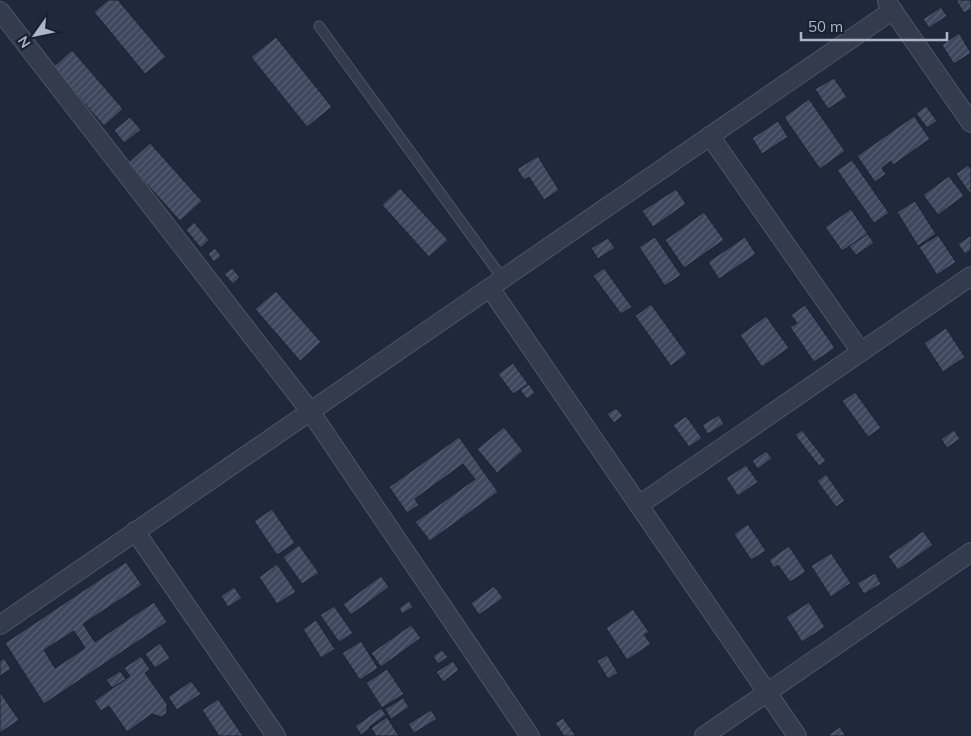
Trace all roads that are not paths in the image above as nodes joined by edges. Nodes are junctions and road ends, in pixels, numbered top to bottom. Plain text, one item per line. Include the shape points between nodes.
1 (890, 5) edge
2 (0, 11) edge
3 (319, 26) dead end
4 (971, 122) edge
5 (710, 136) junction
6 (971, 276) edge
7 (496, 283) junction
8 (861, 352) junction
9 (310, 411) junction
10 (639, 505) junction
11 (135, 532) junction
12 (971, 552) edge
13 (0, 625) edge
14 (767, 692) junction
15 (276, 736) edge
16 (530, 736) edge
17 (704, 736) edge
18 (798, 736) edge

1 - 4 street
1 - 5 street
2 - 9 street
3 - 7 lane
5 - 7 street
5 - 8 street
6 - 8 street
7 - 9 street
7 - 10 street
8 - 10 street
9 - 11 street
9 - 16 street
10 - 14 street
11 - 13 street
11 - 15 street
12 - 14 street
14 - 17 street
14 - 18 street

